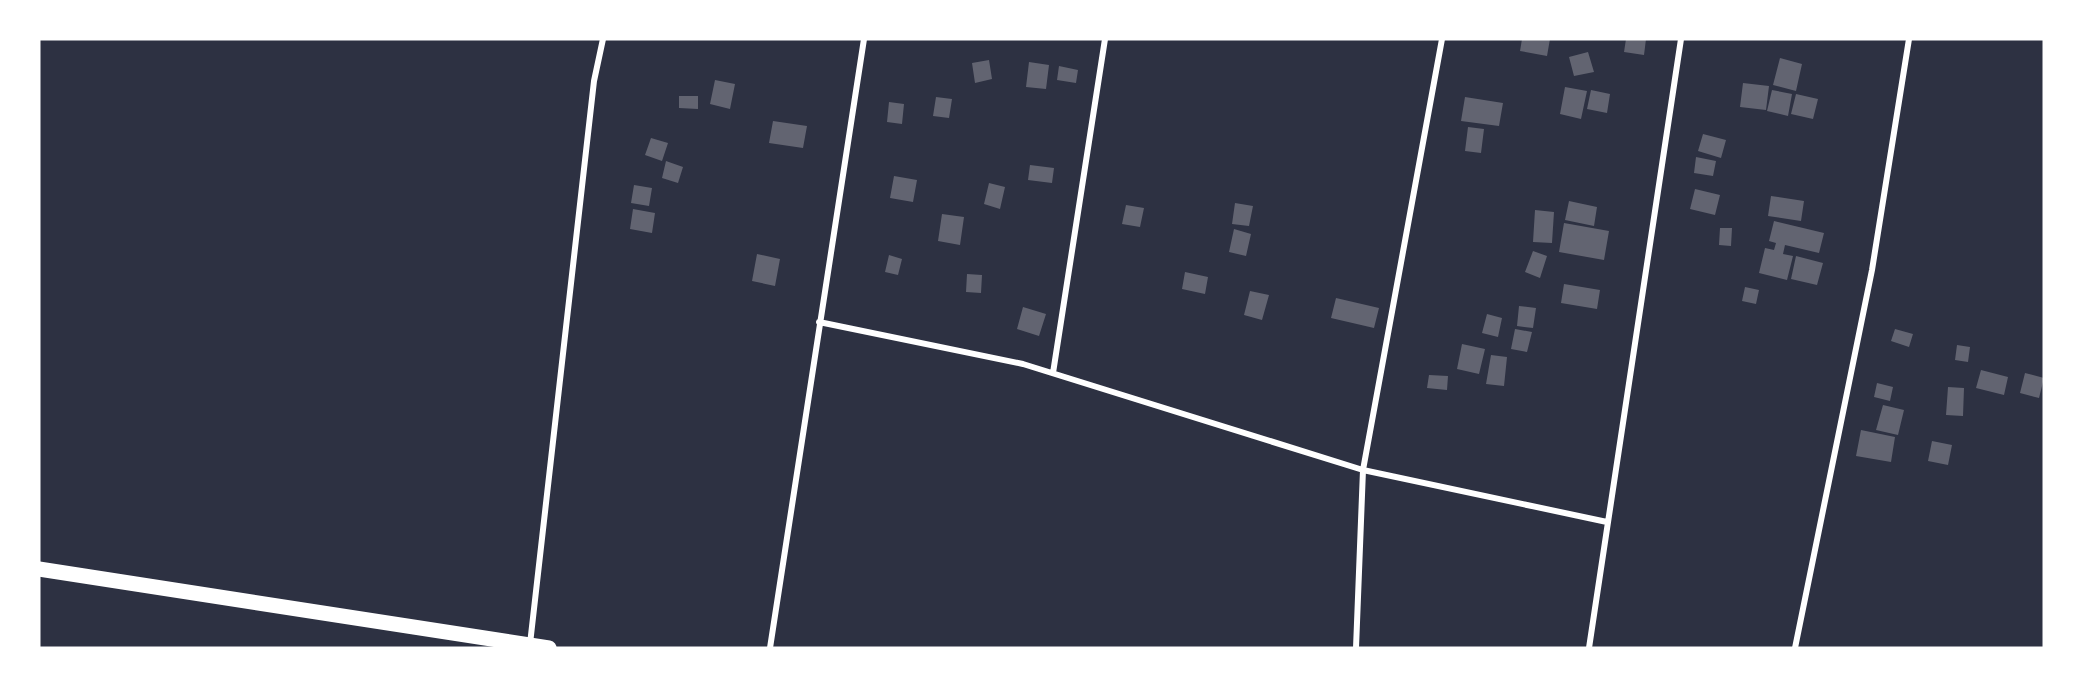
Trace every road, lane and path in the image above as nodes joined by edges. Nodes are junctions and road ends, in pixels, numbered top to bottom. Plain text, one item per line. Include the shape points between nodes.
1 (603, 39) edge
2 (864, 39) edge
3 (1105, 39) edge
4 (1442, 39) edge
5 (1681, 39) edge
6 (1909, 39) edge
7 (819, 322) junction
8 (1053, 373) junction
9 (1363, 470) junction
10 (1607, 522) junction
11 (39, 569) edge
12 (529, 646) edge
13 (549, 648) edge
14 (770, 648) edge
15 (1356, 648) edge
16 (1589, 648) edge
17 (1796, 648) edge

1 - 12 street via 594,81
2 - 7 street
3 - 8 street
4 - 9 street
5 - 10 street
6 - 17 street via 1872,270
7 - 8 street
7 - 14 street
8 - 9 street
9 - 10 street
9 - 15 street
10 - 16 street
11 - 12 main road
12 - 13 main road

